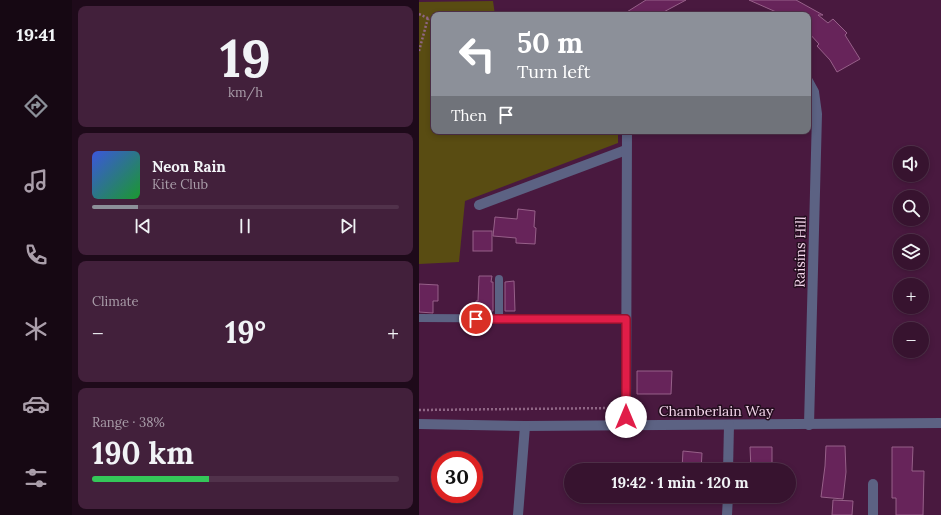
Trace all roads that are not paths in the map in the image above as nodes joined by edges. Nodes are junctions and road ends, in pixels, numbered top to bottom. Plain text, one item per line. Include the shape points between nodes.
1 (811, 88) edge
2 (627, 134) edge
3 (626, 150) junction
4 (479, 205) dead end
5 (499, 279) dead end
6 (419, 318) edge
7 (499, 319) junction
8 (626, 319) junction
9 (941, 423) edge
10 (419, 424) edge
11 (626, 425) junction
12 (729, 425) junction
13 (809, 425) junction
14 (525, 426) junction
15 (728, 463) edge
16 (873, 484) dead end
17 (728, 503) edge
18 (518, 515) edge
19 (727, 515) edge
20 (873, 515) edge

1 - 13 street, Raisins Hill via 817,114
2 - 3 street
3 - 4 street
3 - 8 street
5 - 7 lane
6 - 7 lane
7 - 8 lane
8 - 11 street
9 - 13 street, Chamberlain Way
10 - 14 street, Chamberlain Way
11 - 12 street, Chamberlain Way
11 - 14 street, Chamberlain Way
12 - 13 street, Chamberlain Way
12 - 15 street
14 - 18 street
16 - 20 street
17 - 19 street

